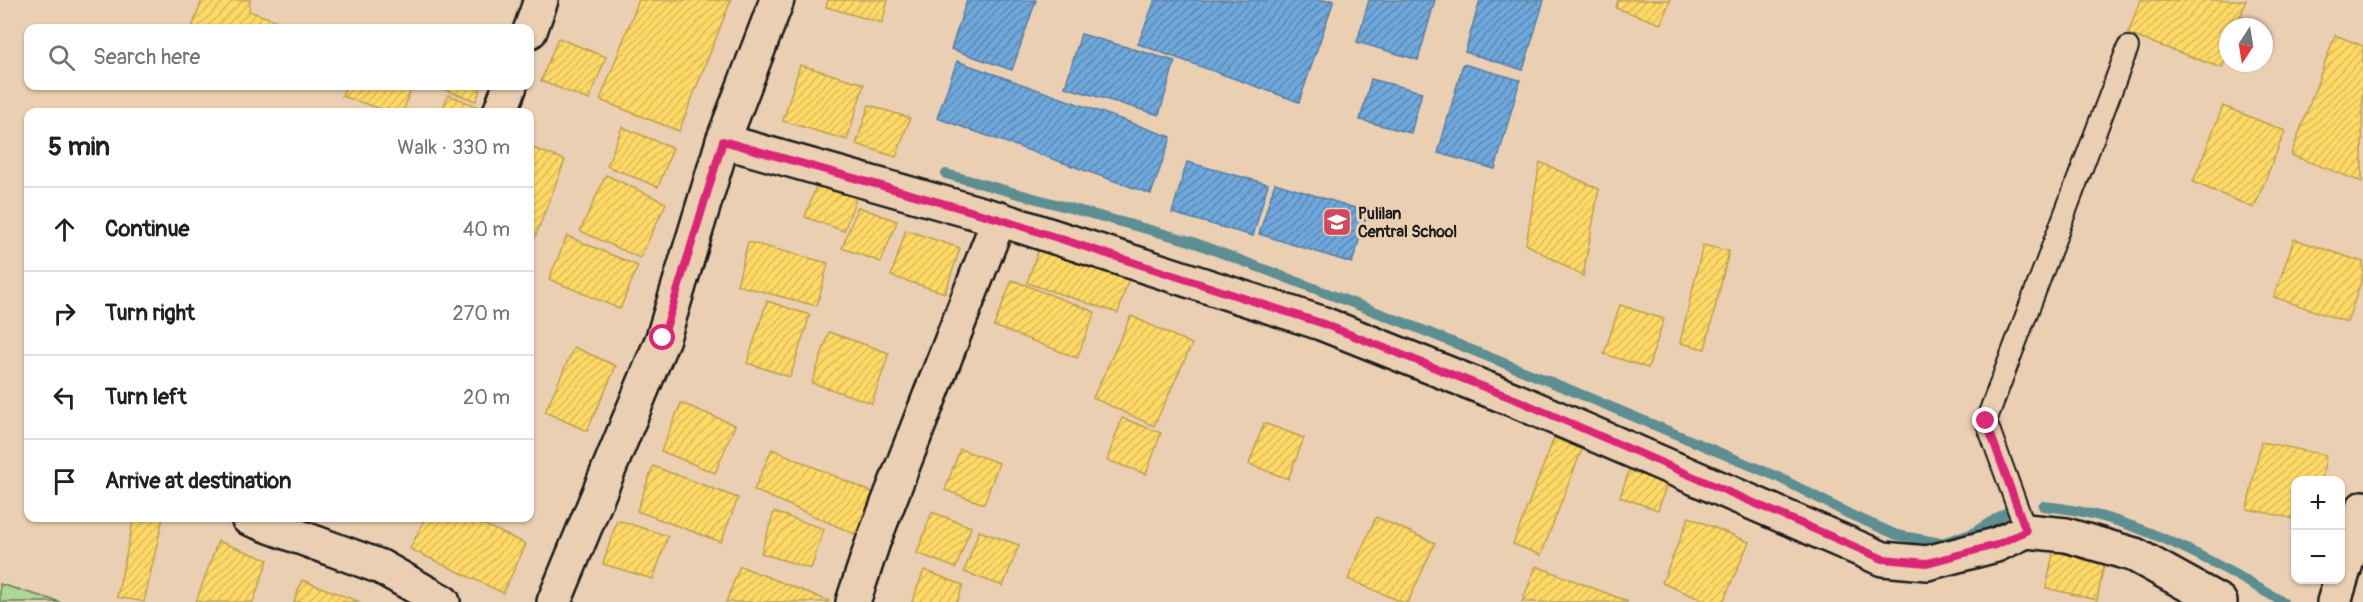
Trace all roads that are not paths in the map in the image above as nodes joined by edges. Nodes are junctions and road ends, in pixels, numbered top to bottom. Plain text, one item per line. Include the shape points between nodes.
1 (541, 0) edge
2 (777, 0) edge
3 (532, 24) edge
4 (2128, 47) dead end
5 (508, 90) edge
6 (502, 108) edge
7 (723, 141) junction
8 (999, 219) junction
9 (2363, 508) edge
10 (259, 522) edge
11 (2026, 531) junction
12 (443, 602) edge
13 (554, 602) edge
14 (852, 602) edge
15 (2220, 602) edge
16 (2334, 602) edge

1 - 3 street
2 - 7 street
4 - 11 lane via 1986,421
5 - 6 street
7 - 8 street
7 - 13 street via 663,338
8 - 11 street via 1321,323 1517,400 1883,559 1927,563 1996,545
8 - 14 street
9 - 16 street
10 - 12 street via 381,567
11 - 15 street via 2066,535 2134,555

